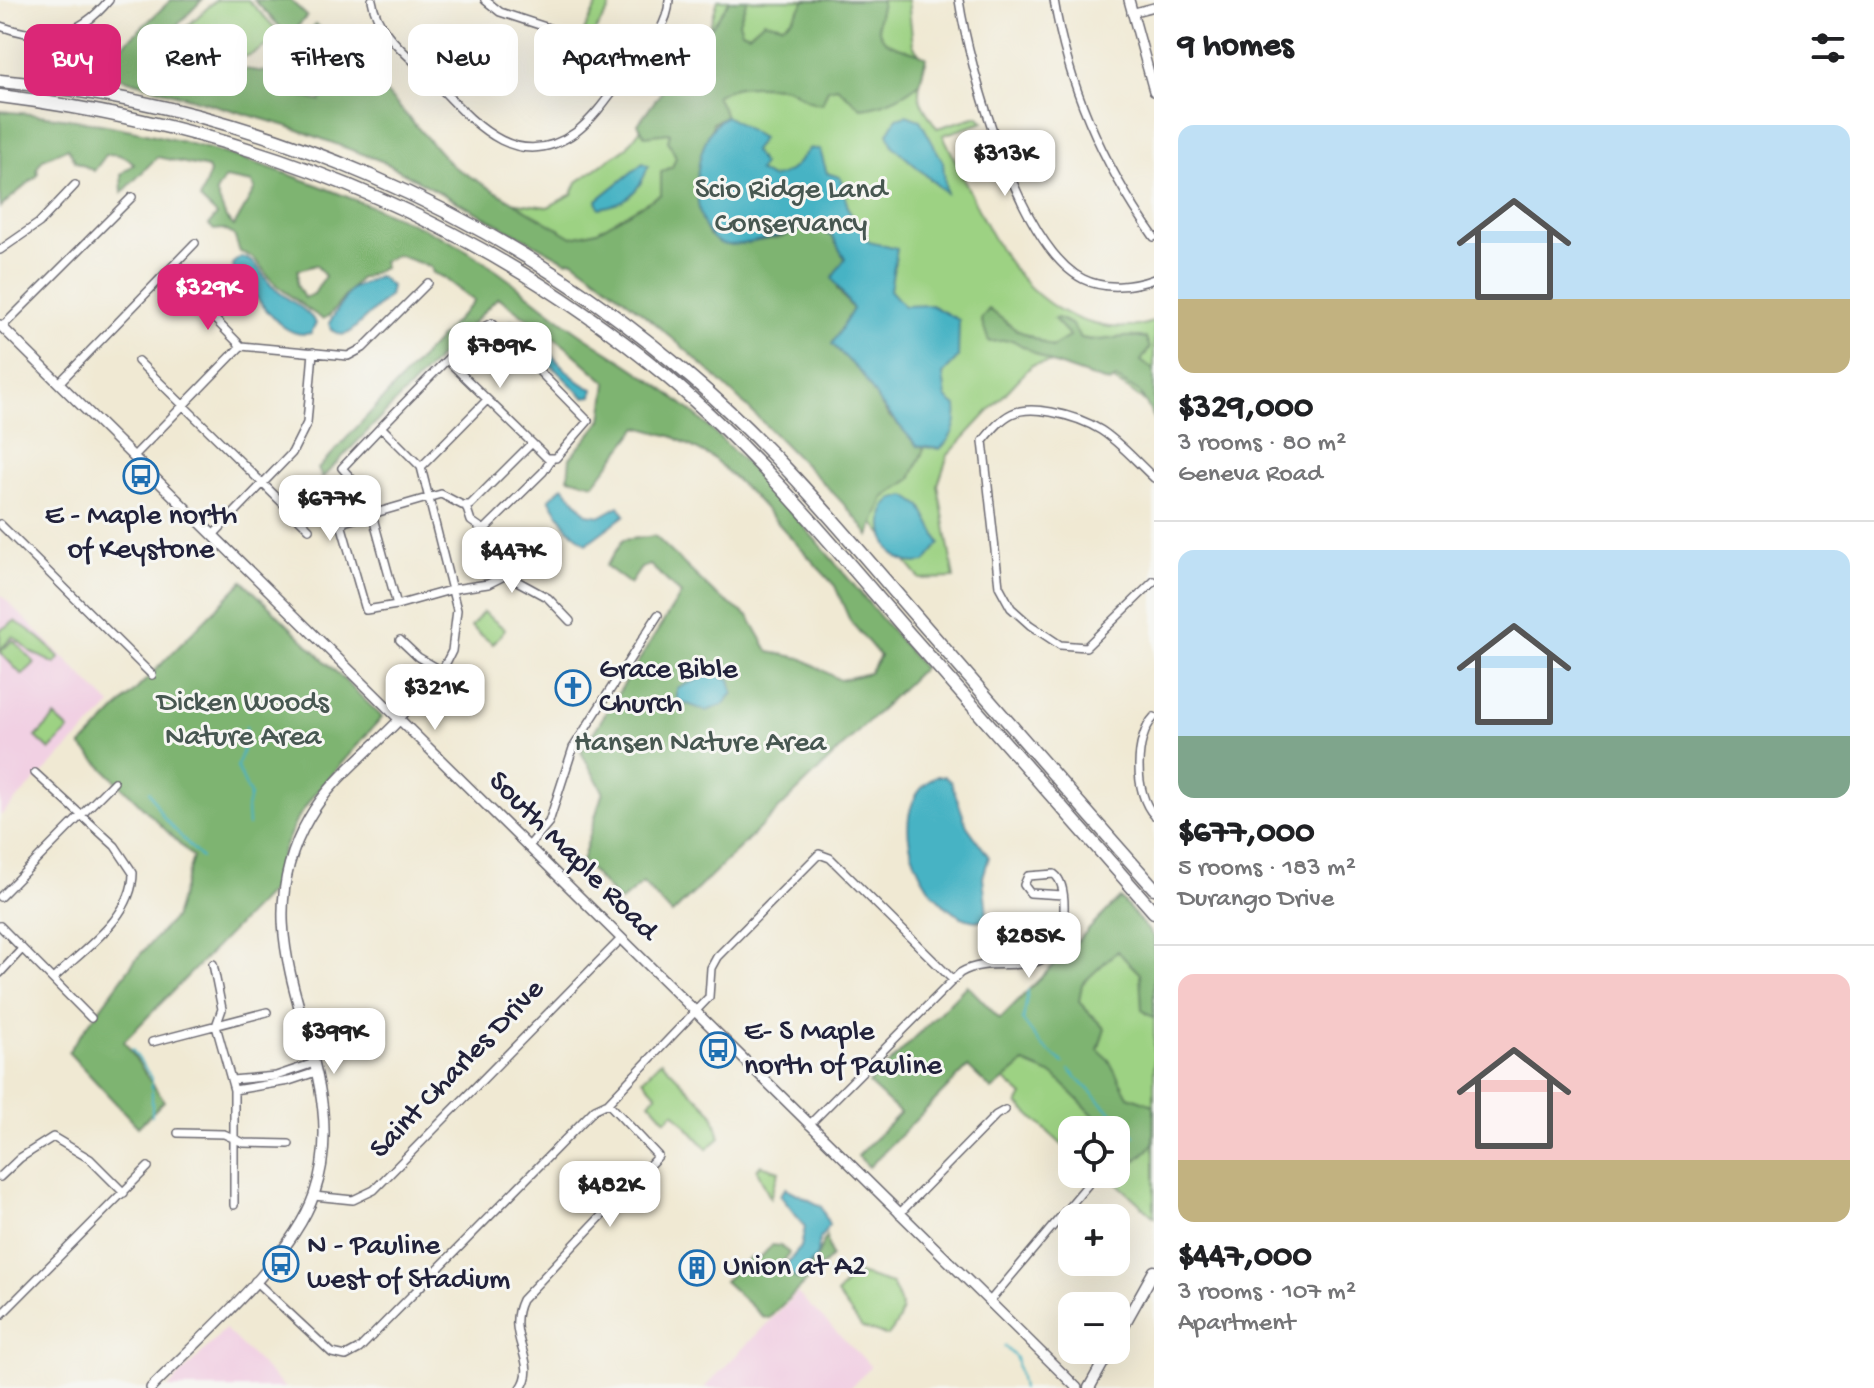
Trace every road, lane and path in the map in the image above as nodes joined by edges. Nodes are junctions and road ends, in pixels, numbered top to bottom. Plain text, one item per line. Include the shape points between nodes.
1 (109, 0) edge
2 (372, 0) edge
3 (485, 0) edge
4 (669, 0) edge
5 (959, 0) edge
6 (1054, 0) edge
7 (1129, 0) edge
8 (1154, 7) edge
9 (1131, 13) junction
10 (536, 24) edge
11 (663, 24) edge
12 (0, 26) edge
13 (0, 81) edge
14 (1154, 91) edge
15 (0, 96) edge
16 (606, 96) edge
17 (75, 185) dead end
18 (132, 197) dead end
19 (1154, 237) edge
20 (195, 243) dead end
21 (0, 250) edge
22 (1154, 279) edge
23 (428, 283) dead end
24 (197, 301) dead end
25 (1, 326) edge
26 (241, 346) junction
27 (313, 352) junction
28 (447, 360) junction
29 (138, 361) dead end
30 (59, 383) junction
31 (487, 400) junction
32 (184, 405) junction
33 (381, 427) junction
34 (532, 443) junction
35 (134, 456) junction
36 (551, 460) junction
37 (421, 467) junction
38 (1154, 478) edge
39 (263, 483) junction
40 (429, 497) junction
41 (466, 506) junction
42 (371, 513) junction
43 (0, 524) edge
44 (309, 529) dead end
45 (213, 535) junction
46 (1154, 581) edge
47 (454, 589) junction
48 (397, 605) junction
49 (658, 615) dead end
50 (570, 621) dead end
51 (400, 640) dead end
52 (442, 671) junction
53 (152, 675) dead end
54 (1154, 717) edge
55 (399, 720) junction
56 (35, 773) dead end
57 (114, 782) dead end
58 (1154, 815) edge
59 (81, 816) junction
60 (528, 847) junction
61 (1154, 888) edge
62 (1063, 895) junction
63 (0, 897) edge
64 (1154, 912) edge
65 (0, 926) edge
66 (621, 939) junction
67 (22, 949) junction
68 (213, 964) dead end
69 (0, 973) edge
70 (53, 979) junction
71 (953, 980) junction
72 (695, 1011) junction
73 (267, 1012) dead end
74 (91, 1018) dead end
75 (216, 1026) junction
76 (152, 1042) dead end
77 (315, 1068) junction
78 (232, 1080) junction
79 (234, 1090) junction
80 (608, 1103) junction
81 (1005, 1110) dead end
82 (809, 1125) junction
83 (178, 1133) dead end
84 (234, 1138) junction
85 (289, 1144) dead end
86 (148, 1167) dead end
87 (0, 1177) edge
88 (1085, 1188) edge
89 (124, 1193) junction
90 (314, 1196) junction
91 (234, 1205) dead end
92 (899, 1214) junction
93 (1154, 1271) edge
94 (255, 1281) junction
95 (989, 1302) junction
96 (1130, 1314) edge
97 (0, 1316) edge
98 (1102, 1364) edge
99 (151, 1388) edge
100 (521, 1388) edge
101 (1077, 1388) edge
102 (1089, 1388) edge

1 - 12 street via 94,18 71,32 45,35
2 - 16 street via 380,27 473,121 508,144 541,147 576,131
3 - 10 street via 500,12
4 - 11 street
5 - 22 street via 987,113 1048,247 1084,279 1116,286
6 - 19 street via 1066,61 1102,152
7 - 9 street
8 - 9 street
9 - 14 street
13 - 61 highway via 151,104 315,152 494,237 590,299 676,364 758,439
15 - 64 highway via 193,130 300,165 451,232 596,322 669,379 775,480
17 - 21 street via 39,223
18 - 25 street
20 - 30 street
23 - 27 street via 355,353 337,357
24 - 26 street
25 - 30 street, South Maple Road
26 - 27 street
26 - 32 street
27 - 39 street via 307,423 292,453
28 - 31 street
28 - 33 street
28 - 36 street via 481,327 496,325 587,417 587,426
29 - 32 street
30 - 35 street, South Maple Road
31 - 34 street
31 - 37 street
32 - 35 street
32 - 39 street
33 - 37 street
33 - 42 street via 342,468 363,490
34 - 36 street
34 - 41 street
35 - 45 street, South Maple Road
36 - 41 street via 484,530 471,521
37 - 40 street
38 - 46 street via 1084,418 1027,407 1001,419 983,441 999,586 1011,608 1030,625 1060,645 1086,647
39 - 44 street
39 - 45 street
40 - 41 street via 441,494
40 - 42 street
40 - 47 street
42 - 48 street
42 - 48 street via 349,519 342,527 363,606 370,612
43 - 53 street
45 - 55 street, South Maple Road
47 - 48 street
47 - 50 street via 488,584 506,575 548,598
47 - 52 street via 456,630
49 - 60 street via 573,748 549,822
51 - 52 street
52 - 55 street
54 - 58 street via 1145,726 1140,748 1143,797
55 - 60 street, South Maple Road
55 - 77 street via 319,802 291,858 282,896 283,947
56 - 59 street
57 - 59 street
59 - 63 street
59 - 70 street via 127,859 133,886 119,915
60 - 66 street, South Maple Road
62 - 62 street via 1062,881 1054,874 1033,873 1025,880 1030,893
62 - 71 street via 1060,941 1048,958 1034,964 975,966
65 - 67 street
66 - 72 street, South Maple Road
66 - 90 street, Saint Charles Drive via 374,1190 353,1200
67 - 69 street
67 - 70 street
68 - 75 street via 222,1009
70 - 74 street
71 - 72 street via 823,854 717,957 711,968 711,993
71 - 82 street
72 - 80 street
72 - 82 street, South Maple Road
73 - 75 street
75 - 76 street
75 - 78 street
77 - 78 street
77 - 79 street via 289,1081
77 - 90 street via 325,1133
78 - 79 street
79 - 84 street
80 - 94 street via 595,1109 359,1349 346,1356 332,1353
80 - 100 street via 658,1156 522,1300 515,1331 528,1374
81 - 92 street
82 - 92 street, South Maple Road
83 - 84 street
84 - 85 street
84 - 91 street
86 - 89 street
87 - 89 street via 53,1137 90,1159
88 - 95 street
89 - 97 street
90 - 94 street via 289,1241
92 - 95 street, South Maple Road
93 - 96 main road
94 - 99 street
95 - 101 street, South Maple Road
98 - 102 main road

